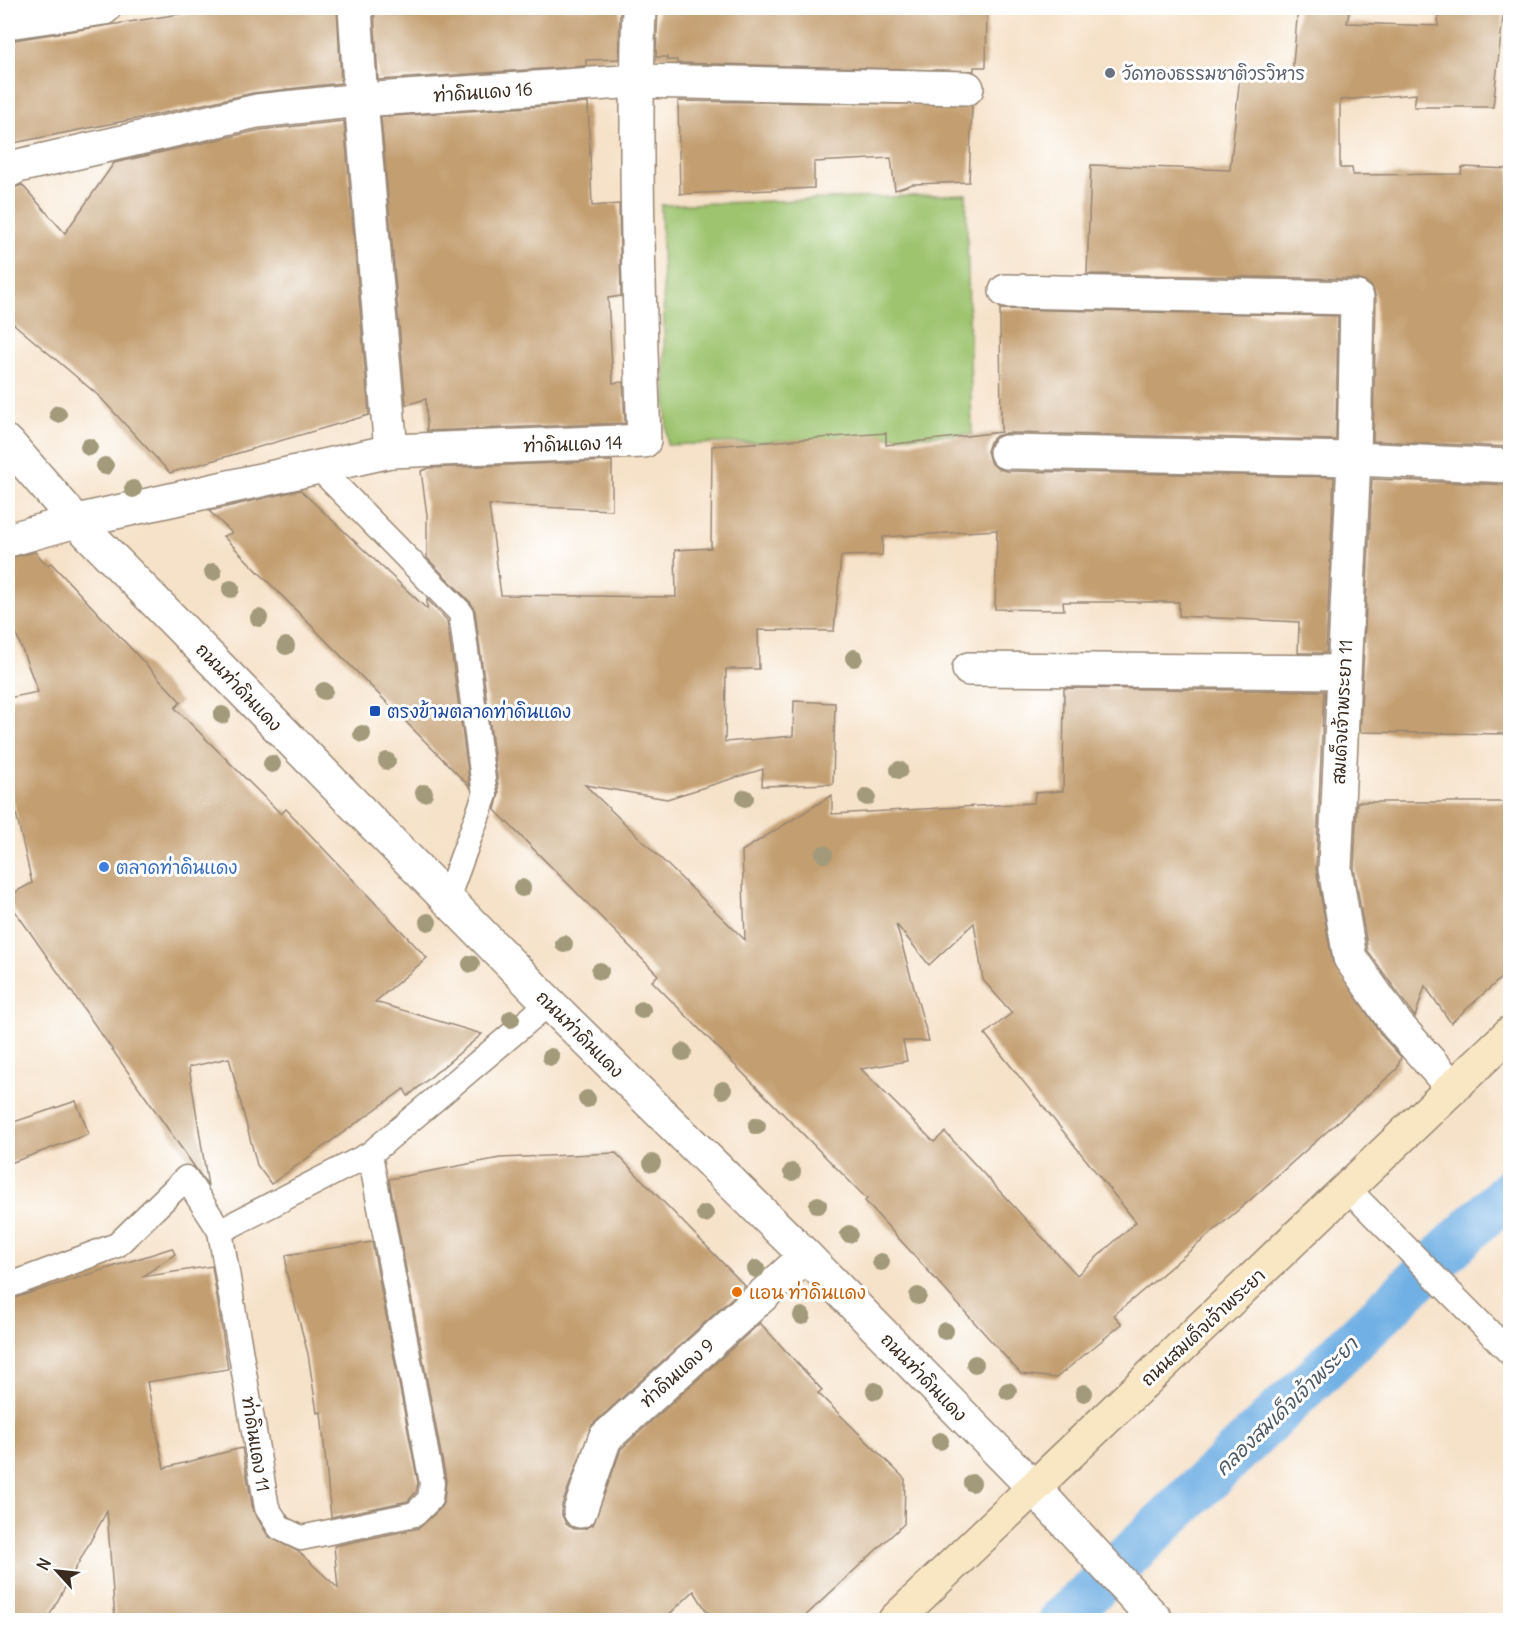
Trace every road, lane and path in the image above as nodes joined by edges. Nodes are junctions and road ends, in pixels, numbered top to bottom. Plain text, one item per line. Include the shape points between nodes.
1 (104, 8) edge
2 (355, 8) edge
3 (639, 8) edge
4 (8, 22) edge
5 (637, 81) junction
6 (967, 88) dead end
7 (361, 100) junction
8 (8, 171) edge
9 (1006, 291) dead end
10 (8, 443) edge
11 (391, 451) junction
12 (1006, 452) dead end
13 (1354, 459) junction
14 (1510, 466) edge
15 (318, 467) junction
16 (76, 521) junction
17 (8, 540) edge
18 (969, 669) dead end
19 (1344, 672) junction
20 (447, 899) junction
21 (549, 1003) junction
22 (1510, 1033) edge
23 (1454, 1088) junction
24 (370, 1154) junction
25 (1349, 1190) junction
26 (220, 1231) junction
27 (806, 1256) junction
28 (8, 1286) edge
29 (1510, 1353) edge
30 (1034, 1488) junction
31 (580, 1510) dead end
32 (1153, 1617) edge
33 (895, 1620) edge

1 - 4 street
2 - 7 street
3 - 5 street, ท่าดินแดง 14
5 - 6 street, ท่าดินแดง 16
5 - 7 street, ท่าดินแดง 16
5 - 11 street, ท่าดินแดง 14 via 644,441
7 - 8 street, ท่าดินแดง 16 via 257,111
7 - 11 street
9 - 13 street, สมเด็จเจ้าพระยา 11 via 1357,298
10 - 16 street, ถนนท่าดินแดง
11 - 15 street, ท่าดินแดง 14
12 - 13 street
13 - 14 street
13 - 19 street, สมเด็จเจ้าพระยา 11
15 - 16 street, ท่าดินแดง 14
15 - 20 lane via 461,613 485,795
16 - 17 street, ท่าดินแดง 14
16 - 20 street, ถนนท่าดินแดง
18 - 19 street
19 - 23 street, สมเด็จเจ้าพระยา 11 via 1335,869 1350,958 1397,1025
20 - 21 street, ถนนท่าดินแดง
21 - 24 lane
21 - 27 street, ถนนท่าดินแดง
22 - 23 main road, ถนนสมเด็จเจ้าพระยา
23 - 25 main road, ถนนสมเด็จเจ้าพระยา
24 - 26 lane
24 - 26 lane, ท่าดินแดง 11 via 432,1483 430,1499 415,1514 302,1538 280,1528 267,1508
25 - 29 lane
25 - 30 main road, ถนนสมเด็จเจ้าพระยา
26 - 28 lane via 186,1178 117,1245
27 - 30 street, ถนนท่าดินแดง
27 - 31 street, ท่าดินแดง 9 via 605,1438
30 - 32 street, ถนนท่าดินแดง
30 - 33 main road, ถนนสมเด็จเจ้าพระยา

